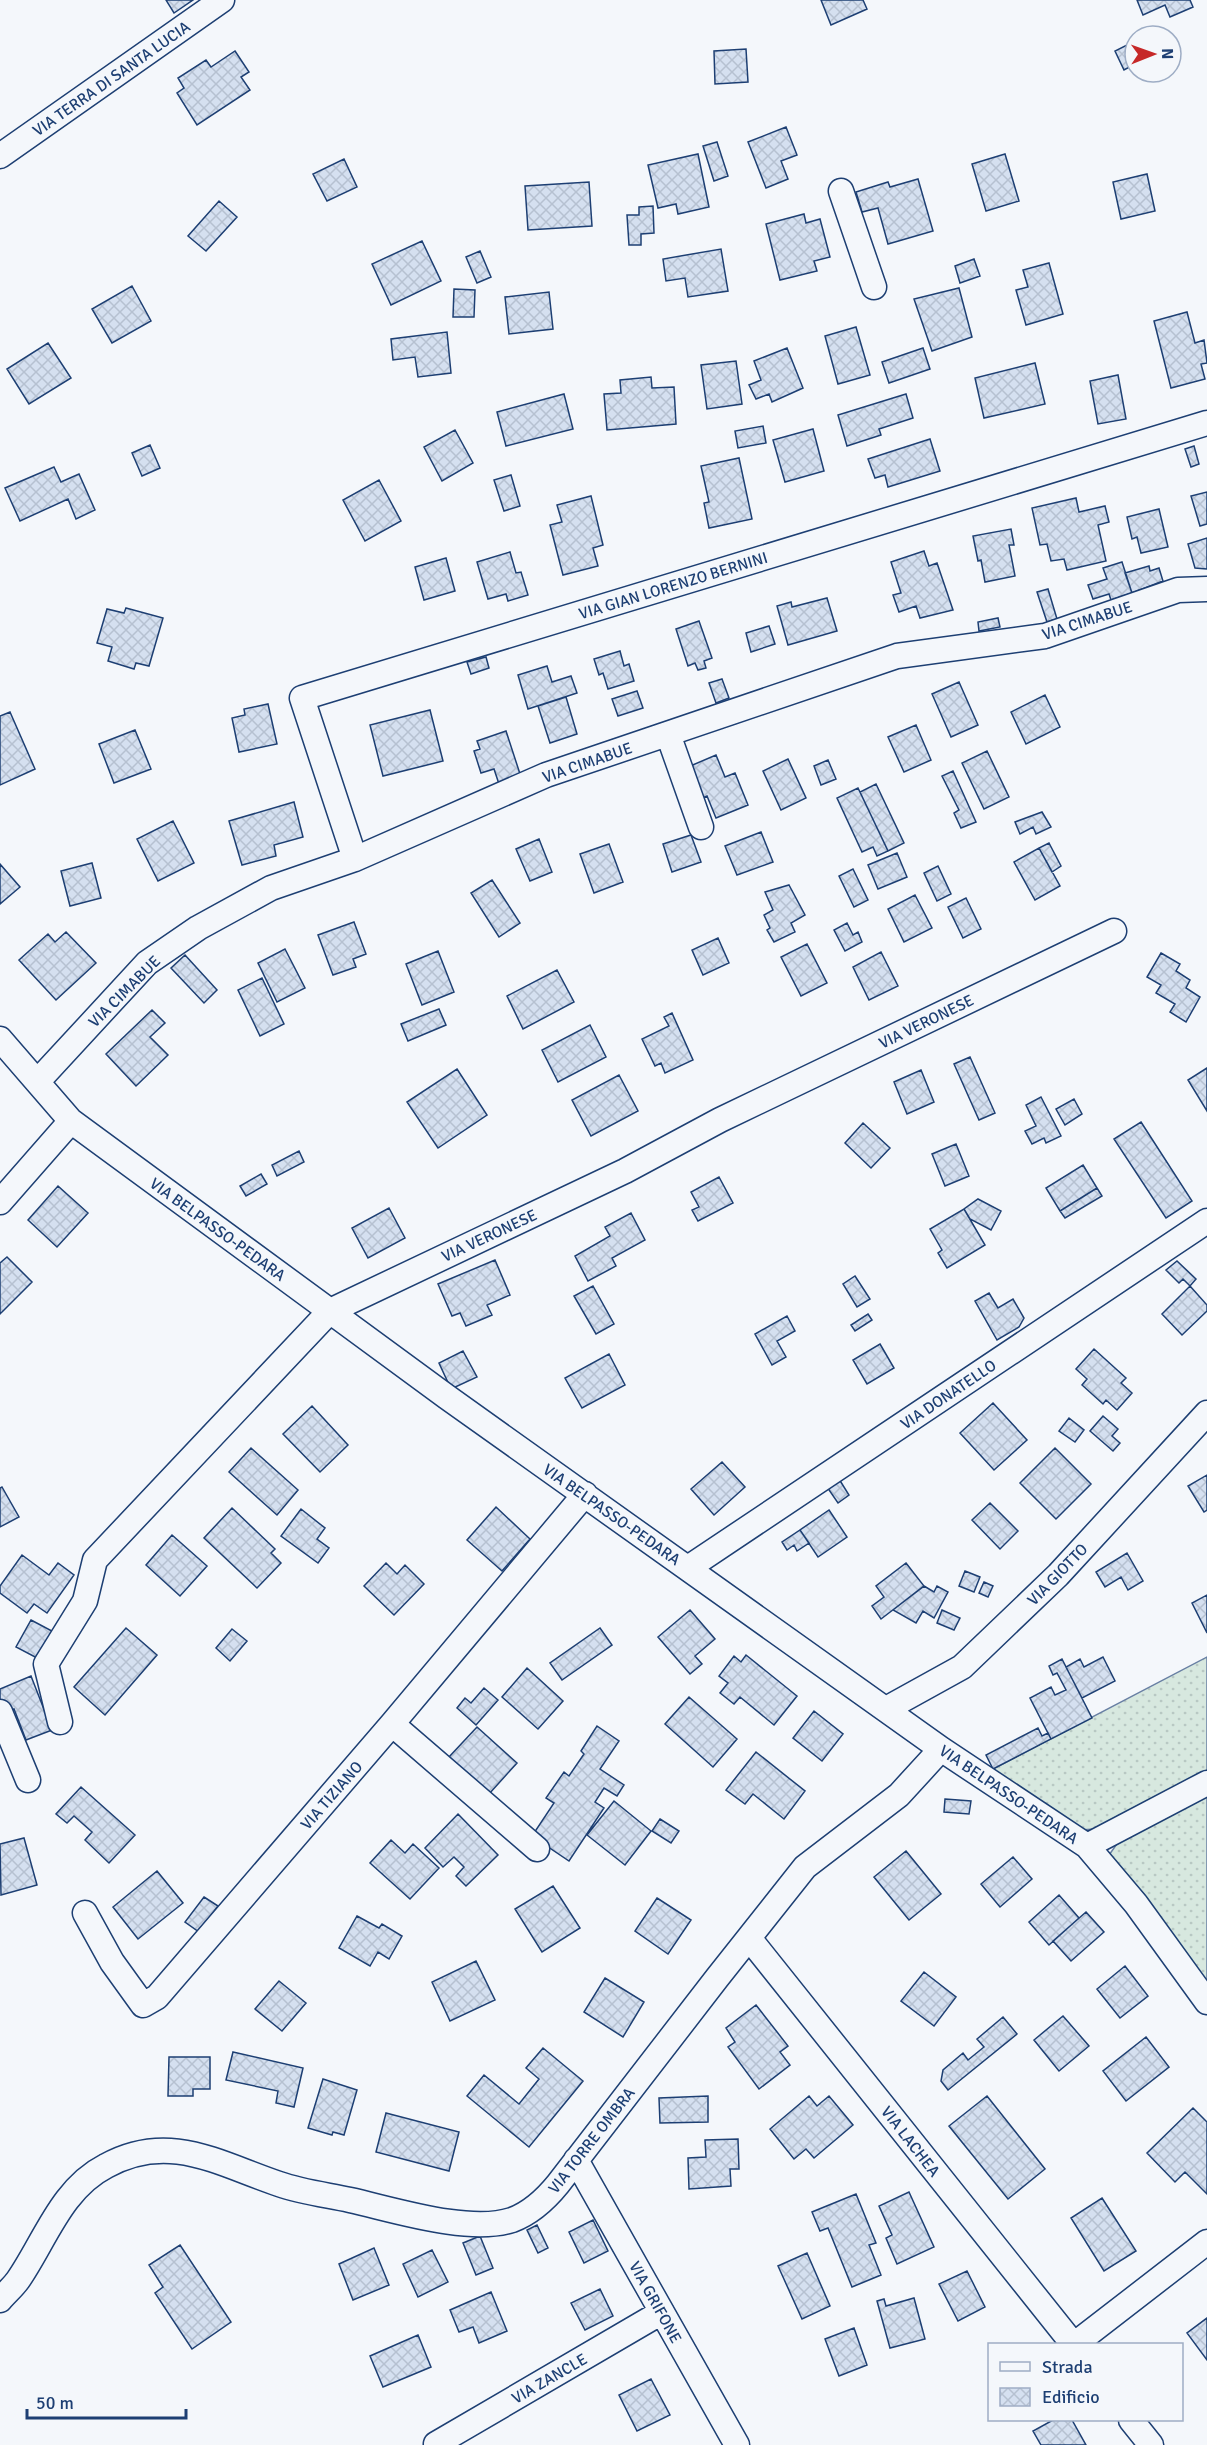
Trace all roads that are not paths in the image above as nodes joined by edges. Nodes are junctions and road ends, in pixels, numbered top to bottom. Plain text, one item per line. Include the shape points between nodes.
1 (222, 0) edge
2 (0, 156) edge
3 (841, 191) dead end
4 (874, 287) dead end
5 (1207, 423) edge
6 (1207, 590) edge
7 (668, 734) junction
8 (701, 827) dead end
9 (355, 859) junction
10 (1114, 931) dead end
11 (0, 1039) edge
12 (38, 1081) junction
13 (71, 1121) junction
14 (0, 1202) edge
15 (1207, 1221) edge
16 (330, 1311) junction
17 (1207, 1413) edge
18 (585, 1494) junction
19 (688, 1568) junction
20 (886, 1709) junction
21 (0, 1712) edge
22 (60, 1722) dead end
23 (392, 1724) junction
24 (941, 1749) junction
25 (28, 1780) dead end
26 (1207, 1783) edge
27 (1088, 1846) junction
28 (537, 1849) dead end
29 (85, 1913) dead end
30 (749, 1938) junction
31 (1207, 2002) edge
32 (576, 2160) junction
33 (1207, 2242) edge
34 (0, 2300) edge
35 (662, 2312) junction
36 (1073, 2343) edge
37 (1075, 2343) edge
38 (1132, 2421) edge
39 (436, 2444) edge
40 (737, 2445) edge
41 (1151, 2445) edge

1 - 2 street, VIA TERRA DI SANTA LUCIA
3 - 4 street
5 - 9 street, VIA GIAN LORENZO BERNINI via 302,698
6 - 7 street, VIA CIMABUE via 1178,590 1045,636 897,656
7 - 8 street
7 - 9 street, VIA CIMABUE via 546,775
9 - 12 street, VIA CIMABUE via 271,888 215,918 147,963
10 - 16 street, VIA VERONESE
11 - 12 street, VIA BELPASSO-PEDARA
12 - 13 street, VIA BELPASSO-PEDARA
13 - 14 street
13 - 16 street, VIA BELPASSO-PEDARA
15 - 19 street, VIA DONATELLO
16 - 18 street, VIA BELPASSO-PEDARA
16 - 22 street, VIA VERONESE via 95,1560 85,1601 46,1664
17 - 20 street, VIA GIOTTO via 1058,1575 962,1667
18 - 19 street, VIA BELPASSO-PEDARA
18 - 23 street, VIA TIZIANO
19 - 20 street, VIA BELPASSO-PEDARA
20 - 24 street, VIA BELPASSO-PEDARA
21 - 25 street
23 - 28 street
23 - 29 street, VIA TIZIANO via 157,1997 143,2006 112,1962
24 - 27 street, VIA BELPASSO-PEDARA
24 - 30 street, VIA TORRE OMBRA via 899,1795 805,1868
26 - 27 street
27 - 31 street, VIA BELPASSO-PEDARA
30 - 32 street, VIA TORRE OMBRA
30 - 36 street, VIA LACHEA
32 - 34 street, VIA TORRE OMBRA via 533,2209 504,2221 471,2223 447,2222 281,2185 203,2155 153,2151 127,2156 104,2166 67,2199 17,2281
32 - 35 street, VIA GRIFONE
33 - 37 street
35 - 39 street, VIA ZANCLE
35 - 40 street, VIA GRIFONE
38 - 41 street

